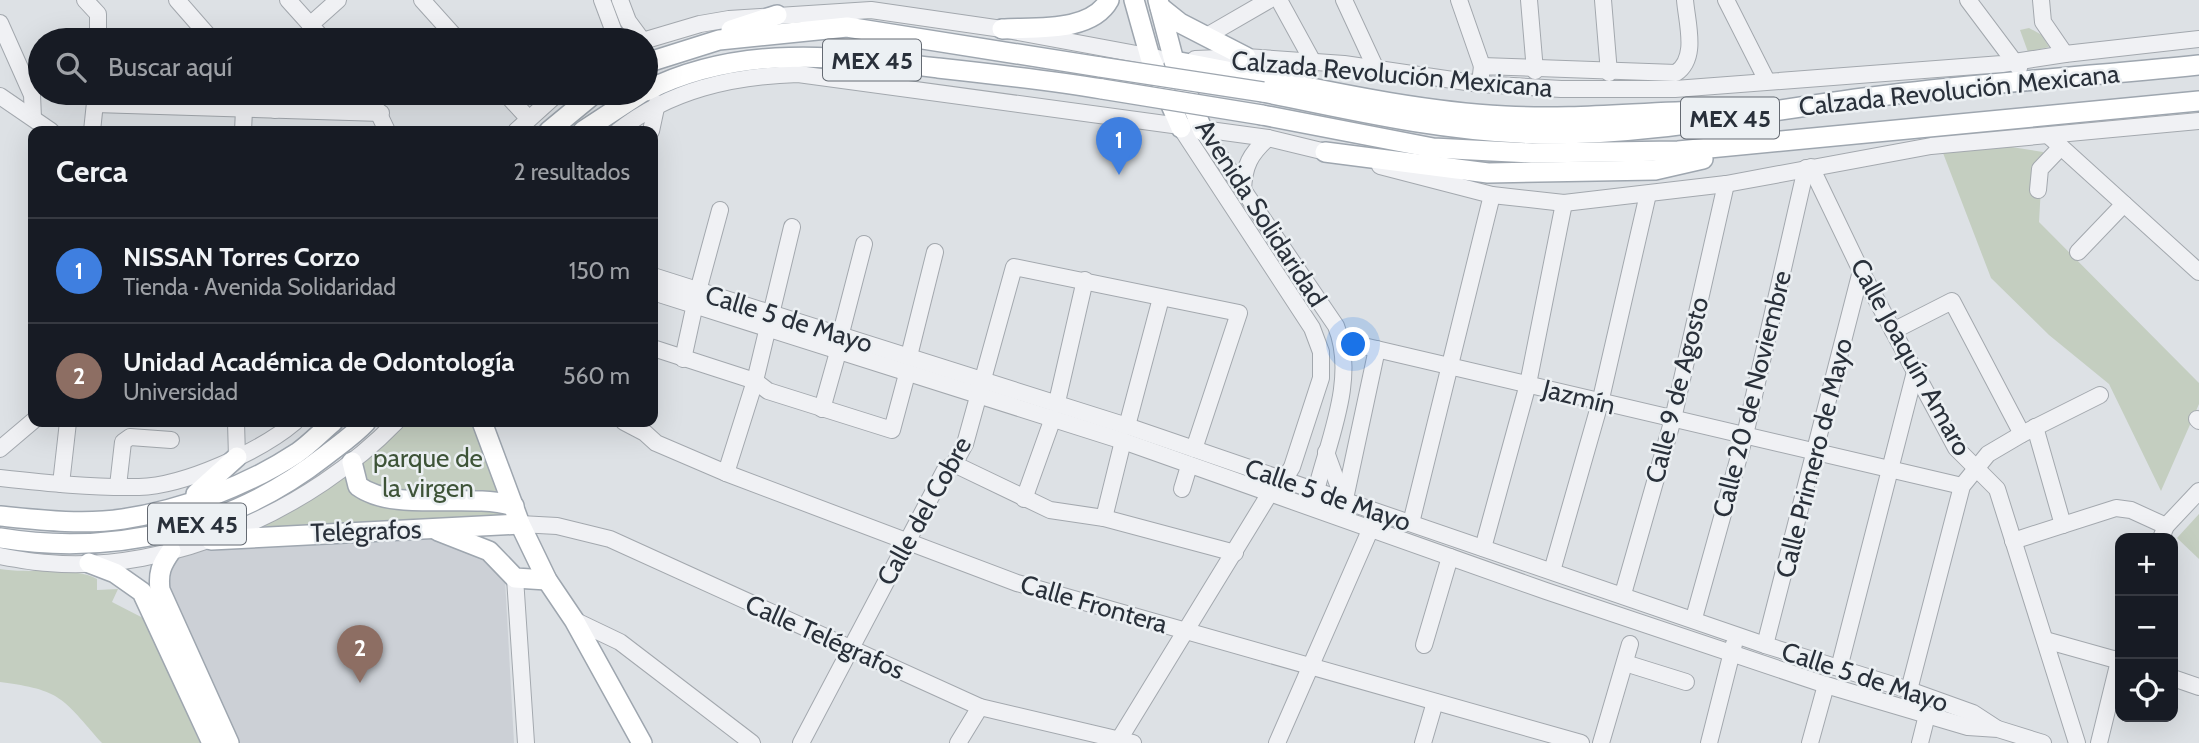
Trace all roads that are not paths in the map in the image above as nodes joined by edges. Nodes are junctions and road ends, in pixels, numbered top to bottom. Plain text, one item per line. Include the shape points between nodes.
1 (85, 0) edge
2 (177, 0) edge
3 (288, 0) edge
4 (338, 0) edge
5 (422, 0) edge
6 (603, 0) edge
7 (620, 0) edge
8 (1108, 0) edge
9 (1134, 0) edge
10 (1269, 0) edge
11 (1279, 0) edge
12 (1344, 0) edge
13 (1459, 0) edge
14 (1529, 0) edge
15 (1603, 0) edge
16 (1685, 0) edge
17 (1726, 0) edge
18 (1957, 0) edge
19 (1968, 0) edge
20 (2041, 0) edge
21 (1159, 3) edge
22 (777, 16) junction
23 (0, 23) edge
24 (310, 25) junction
25 (98, 28) edge
26 (202, 28) edge
27 (313, 28) edge
28 (447, 28) edge
29 (613, 28) edge
30 (634, 28) edge
31 (1002, 29) junction
32 (658, 36) edge
33 (1205, 37) junction
34 (2199, 39) edge
35 (693, 46) junction
36 (2065, 54) junction
37 (1150, 57) junction
38 (1246, 57) junction
39 (658, 59) edge
40 (1174, 61) junction
41 (1313, 62) junction
42 (2009, 64) junction
43 (2199, 65) edge
44 (1482, 66) junction
45 (1376, 69) junction
46 (1535, 71) junction
47 (1609, 73) junction
48 (1767, 81) junction
49 (1480, 84) junction
50 (2019, 84) junction
51 (28, 86) edge
52 (658, 89) edge
53 (658, 94) edge
54 (0, 96) edge
55 (2199, 100) edge
56 (32, 105) edge
57 (94, 105) edge
58 (182, 105) edge
59 (270, 105) edge
60 (376, 105) edge
61 (516, 105) edge
62 (544, 105) edge
63 (581, 105) edge
64 (631, 105) edge
65 (640, 105) edge
66 (649, 105) edge
67 (1786, 109) junction
68 (244, 110) junction
69 (275, 110) junction
70 (381, 113) junction
71 (33, 118) junction
72 (528, 118) junction
73 (2199, 121) edge
74 (44, 126) edge
75 (92, 126) edge
76 (243, 126) edge
77 (385, 126) edge
78 (521, 126) edge
79 (555, 126) edge
80 (592, 126) edge
81 (622, 126) edge
82 (651, 126) edge
83 (1181, 128) junction
84 (1203, 131) junction
85 (1932, 137) junction
86 (1268, 138) junction
87 (2055, 141) junction
88 (1749, 145) junction
89 (1325, 152) junction
90 (1808, 168) junction
91 (1726, 184) junction
92 (1243, 190) junction
93 (2038, 190) dead end
94 (1648, 194) junction
95 (1492, 195) junction
96 (1564, 203) junction
97 (2124, 204) junction
98 (720, 211) dead end
99 (792, 227) dead end
100 (864, 244) dead end
101 (935, 252) dead end
102 (2078, 252) dead end
103 (1861, 271) junction
104 (2199, 272) edge
105 (658, 278) edge
106 (1085, 280) junction
107 (658, 293) edge
108 (697, 298) junction
109 (1161, 298) junction
110 (773, 312) junction
111 (768, 328) junction
112 (1893, 331) junction
113 (841, 333) junction
114 (1342, 341) junction
115 (1377, 349) junction
116 (658, 350) edge
117 (838, 352) junction
118 (909, 356) junction
119 (683, 359) junction
120 (1452, 365) junction
121 (1915, 372) junction
122 (907, 374) junction
123 (985, 380) junction
124 (755, 381) junction
125 (1528, 384) junction
126 (2100, 395) dead end
127 (980, 396) junction
128 (1600, 403) junction
129 (822, 409) junction
130 (1055, 410) junction
131 (1673, 419) junction
132 (28, 425) edge
133 (67, 427) edge
134 (236, 427) edge
135 (288, 427) edge
136 (327, 427) edge
137 (360, 427) edge
138 (390, 427) edge
139 (484, 427) edge
140 (634, 427) edge
141 (2029, 430) junction
142 (1125, 433) junction
143 (1745, 435) junction
144 (171, 440) dead end
145 (0, 449) edge
146 (1194, 449) junction
147 (1326, 452) junction
148 (1817, 452) junction
149 (237, 457) junction
150 (352, 462) junction
151 (954, 464) junction
152 (1189, 466) junction
153 (1974, 468) junction
154 (1889, 470) junction
155 (726, 473) junction
156 (0, 478) edge
157 (1284, 480) junction
158 (61, 484) junction
159 (118, 486) junction
160 (1962, 486) junction
161 (1182, 489) dead end
162 (1316, 491) junction
163 (2199, 491) edge
164 (1270, 493) junction
165 (1024, 499) junction
166 (1345, 501) junction
167 (186, 503) junction
168 (1312, 508) junction
169 (517, 515) junction
170 (0, 516) edge
171 (1104, 518) junction
172 (1341, 518) junction
173 (1411, 523) junction
174 (2063, 525) junction
175 (1371, 528) junction
176 (432, 529) junction
177 (2163, 532) edge
178 (0, 538) edge
179 (211, 540) junction
180 (906, 541) junction
181 (2013, 541) junction
182 (1483, 548) junction
183 (171, 551) junction
184 (1235, 553) junction
185 (0, 556) edge
186 (1450, 557) junction
187 (89, 563) junction
188 (1552, 570) junction
189 (514, 578) junction
190 (547, 580) junction
191 (1623, 594) junction
192 (1694, 618) junction
193 (574, 620) junction
194 (1186, 631) junction
195 (1737, 633) junction
196 (2045, 640) junction
197 (1630, 644) dead end
198 (1424, 645) dead end
199 (1765, 645) junction
200 (849, 649) junction
201 (1731, 653) junction
202 (2115, 658) edge
203 (1625, 663) junction
204 (1839, 668) junction
205 (1311, 669) junction
206 (2115, 679) edge
207 (2178, 680) edge
208 (1686, 682) dead end
209 (1826, 685) junction
210 (2199, 687) edge
211 (1909, 690) junction
212 (1435, 702) junction
213 (981, 707) junction
214 (1927, 715) junction
215 (1998, 729) junction
216 (1123, 742) edge
217 (212, 743) edge
218 (229, 743) edge
219 (526, 743) edge
220 (642, 743) edge
221 (752, 743) edge
222 (801, 743) edge
223 (958, 743) edge
224 (1277, 743) edge
225 (1423, 743) edge
226 (1581, 743) edge
227 (1601, 743) edge
228 (1709, 743) edge
229 (1810, 743) edge
230 (1920, 743) edge
231 (2043, 743) edge
232 (2077, 743) edge
233 (2099, 743) edge

1 - 25 street via 98,14
2 - 26 street
3 - 24 street
4 - 24 street
5 - 28 street
6 - 29 street
7 - 30 street
8 - 31 main road via 1103,10 1071,25
9 - 37 main road, Avenida Solidaridad
10 - 33 street
11 - 41 street
12 - 45 street
13 - 44 street
14 - 46 street
15 - 47 street
16 - 47 street via 1685,67 1676,74
17 - 48 street
18 - 42 street
19 - 42 street
20 - 36 street via 2043,22
21 - 33 main road
21 - 40 main road, Avenida Solidaridad
22 - 31 street, Calzada Revolución Mexicana via 871,10
22 - 32 street, Calzada Revolución Mexicana via 700,24
22 - 35 main road
23 - 51 street
24 - 27 street
31 - 37 street, Calzada Revolución Mexicana
33 - 38 main road
34 - 36 street, Calzada Revolución Mexicana
35 - 39 main road, MEX 45
35 - 67 main road, Calzada Revolución Mexicana / MEX 45, bridge via 847,27 1263,92 1423,125 1541,134 1676,126
36 - 42 street, Calzada Revolución Mexicana
37 - 40 street, Calzada Revolución Mexicana
37 - 83 main road, Avenida Solidaridad
38 - 40 street, Calzada Revolución Mexicana
38 - 41 street, Calzada Revolución Mexicana
40 - 67 main road via 1437,110 1505,116
40 - 84 main road, Avenida Solidaridad
41 - 45 street, Calzada Revolución Mexicana
42 - 48 street, Calzada Revolución Mexicana
42 - 50 street
43 - 50 main road, Calzada Revolución Mexicana / MEX 45
44 - 46 street
44 - 49 street
45 - 49 street, Calzada Revolución Mexicana
46 - 47 street
48 - 49 street, Calzada Revolución Mexicana via 1675,89
50 - 67 main road, Calzada Revolución Mexicana / MEX 45 via 1889,94
52 - 88 main road, Calzada Revolución Mexicana / MEX 45, bridge via 671,79 732,62 809,55 1019,76 1460,151 1678,151
53 - 83 street via 738,78 798,74
54 - 71 street
55 - 85 main road, Calzada Revolución Mexicana / MEX 45
56 - 71 street
57 - 75 street
58 - 68 street
59 - 69 street
60 - 70 street
61 - 72 street
62 - 72 street
63 - 79 main road
64 - 80 main road, MEX 45
65 - 81 street
66 - 82 street
68 - 69 street
68 - 76 street
69 - 70 street
70 - 77 street
71 - 74 street
72 - 78 street
73 - 87 street
83 - 84 street
83 - 157 street, Avenida Solidaridad via 1312,328 1321,352 1321,378
84 - 86 street
84 - 92 street, Avenida Solidaridad
85 - 87 street
85 - 88 main road, Calzada Revolución Mexicana / MEX 45
85 - 90 street
86 - 89 street
86 - 92 street via 1253,151 1244,168
87 - 93 street via 2040,169
87 - 97 street
88 - 89 main road via 1655,170 1574,173 1488,173
89 - 95 street
90 - 91 street
90 - 103 street, Calle Joaquín Amaro
90 - 143 street, Calle 20 de Noviembre
91 - 94 street
91 - 131 street, Calle 9 de Agosto
92 - 114 street, Avenida Solidaridad
94 - 96 street
94 - 128 street
95 - 96 street
95 - 120 street
96 - 125 street
97 - 102 street
97 - 104 street
98 - 108 street
99 - 110 street
100 - 113 street
101 - 118 street
103 - 112 street, Calle Joaquín Amaro
103 - 148 street, Calle Primero de Mayo
105 - 108 street, Calle 5 de Mayo
106 - 109 street
106 - 123 street, Calle del Cobre via 1014,267
106 - 130 street
107 - 108 street, Calle 5 de Mayo
108 - 110 street, Calle 5 de Mayo
108 - 111 street, Calle 5 de Mayo
108 - 119 street
109 - 142 street
109 - 146 street via 1238,313
110 - 111 street
110 - 113 street, Calle 5 de Mayo
111 - 117 street, Calle 5 de Mayo
111 - 124 street
112 - 121 street, Calle Joaquín Amaro
112 - 141 street via 1952,301
113 - 118 street, Calle 5 de Mayo
114 - 115 street, Jazmín
114 - 147 street, Avenida Solidaridad via 1344,376
115 - 120 street, Jazmín
115 - 166 street
116 - 119 street
117 - 122 street, Calle 5 de Mayo
117 - 129 street
118 - 123 street, Calle 5 de Mayo
119 - 124 street
120 - 125 street, Jazmín
120 - 173 street
121 - 153 street, Calle Joaquín Amaro via 1956,448
121 - 154 street
122 - 127 street, Calle 5 de Mayo
122 - 129 street via 892,430
123 - 127 street, Calle del Cobre
123 - 130 street, Calle 5 de Mayo
124 - 129 street via 768,391
124 - 155 street
125 - 128 street, Jazmín
125 - 182 street
126 - 141 street
127 - 130 street, Calle 5 de Mayo
127 - 151 street, Calle del Cobre
128 - 131 street, Jazmín
128 - 188 street
130 - 142 street, Calle 5 de Mayo
130 - 165 street
131 - 143 street, Jazmín
131 - 191 street, Calle 9 de Agosto
132 - 145 street
133 - 158 street
134 - 149 street
135 - 149 street
136 - 167 main road, MEX 45 via 297,452 244,481
137 - 178 main road, MEX 45 via 306,471 252,505 176,531 98,544 39,545
138 - 150 street
139 - 169 main road
140 - 155 street, Calle Frontera via 656,443
141 - 153 street via 1988,454
141 - 174 street
142 - 146 street, Calle 5 de Mayo
142 - 152 street, Calle 5 de Mayo
142 - 171 street
143 - 148 street, Jazmín
143 - 192 street, Calle 20 de Noviembre
144 - 159 street via 130,438 123,442
146 - 157 street, Calle 5 de Mayo
147 - 162 street, Avenida Solidaridad
147 - 166 street
148 - 154 street, Jazmín
148 - 199 street, Calle Primero de Mayo
149 - 159 street via 166,484
149 - 167 main road
150 - 169 main road via 358,486 376,496 491,501
150 - 179 street via 256,521
151 - 165 street
151 - 180 street, Calle del Cobre via 945,470
152 - 161 street
152 - 164 street, Calle 5 de Mayo
153 - 160 street
153 - 181 street, Calle Joaquín Amaro via 1997,489
154 - 160 street, Jazmín
154 - 204 street
155 - 180 street, Calle Frontera
156 - 158 street
157 - 162 street, Calle 5 de Mayo
157 - 164 street, Avenida Solidaridad
158 - 159 street
160 - 211 street
162 - 166 street, Calle 5 de Mayo
162 - 168 street, Avenida Solidaridad
163 - 177 street
164 - 168 street, Calle 5 de Mayo
164 - 184 street, Avenida Solidaridad
165 - 171 street via 1050,510
166 - 172 street
166 - 173 street, Calle 5 de Mayo
167 - 170 main road, MEX 45 via 123,519
168 - 172 street, Calle 5 de Mayo
169 - 176 main road, Telégrafos
169 - 190 main road
169 - 200 street, Calle Telégrafos via 610,539
171 - 184 street
172 - 175 street, Calle 5 de Mayo
173 - 182 street, Calle 5 de Mayo
174 - 177 street via 2116,509 2132,510
174 - 181 street
175 - 186 street, Calle 5 de Mayo
175 - 205 street
176 - 179 main road, Telégrafos
176 - 189 main road via 489,551
179 - 183 street
180 - 194 street, Calle Frontera via 1017,583
180 - 200 street, Calle del Cobre
181 - 196 street, Calle Joaquín Amaro
182 - 188 street, Calle 5 de Mayo
183 - 187 street
183 - 218 main road via 161,564 160,590
184 - 194 street, Avenida Solidaridad
185 - 187 street via 48,564
186 - 198 street
186 - 201 street, Calle 5 de Mayo
187 - 217 main road via 115,573 142,592
188 - 191 street, Calle 5 de Mayo
189 - 190 main road
189 - 219 street
190 - 193 main road
191 - 192 street, Calle 5 de Mayo
192 - 195 street, Calle 5 de Mayo
193 - 220 main road
193 - 221 street via 621,642
194 - 205 street, Calle Frontera
194 - 216 street, Avenida Solidaridad
195 - 199 street, Calle 5 de Mayo
195 - 201 street
196 - 202 street
196 - 232 street, Calle Joaquín Amaro
197 - 203 street
199 - 204 street, Calle 5 de Mayo
200 - 213 street, Calle Telégrafos
200 - 222 street, Calle del Cobre
201 - 209 street, Calle 5 de Mayo
201 - 228 street
203 - 208 street
203 - 227 street
204 - 211 street, Calle 5 de Mayo
205 - 212 street, Calle Frontera
205 - 224 street
206 - 233 street
207 - 210 street
209 - 214 street, Calle 5 de Mayo
209 - 229 street
211 - 215 street, Calle 5 de Mayo via 1973,713
212 - 225 street
212 - 226 street, Calle Frontera
213 - 216 street, Calle Telégrafos
213 - 223 street
214 - 215 street, Calle 5 de Mayo via 1968,727
214 - 230 street
215 - 231 street, Calle 5 de Mayo

